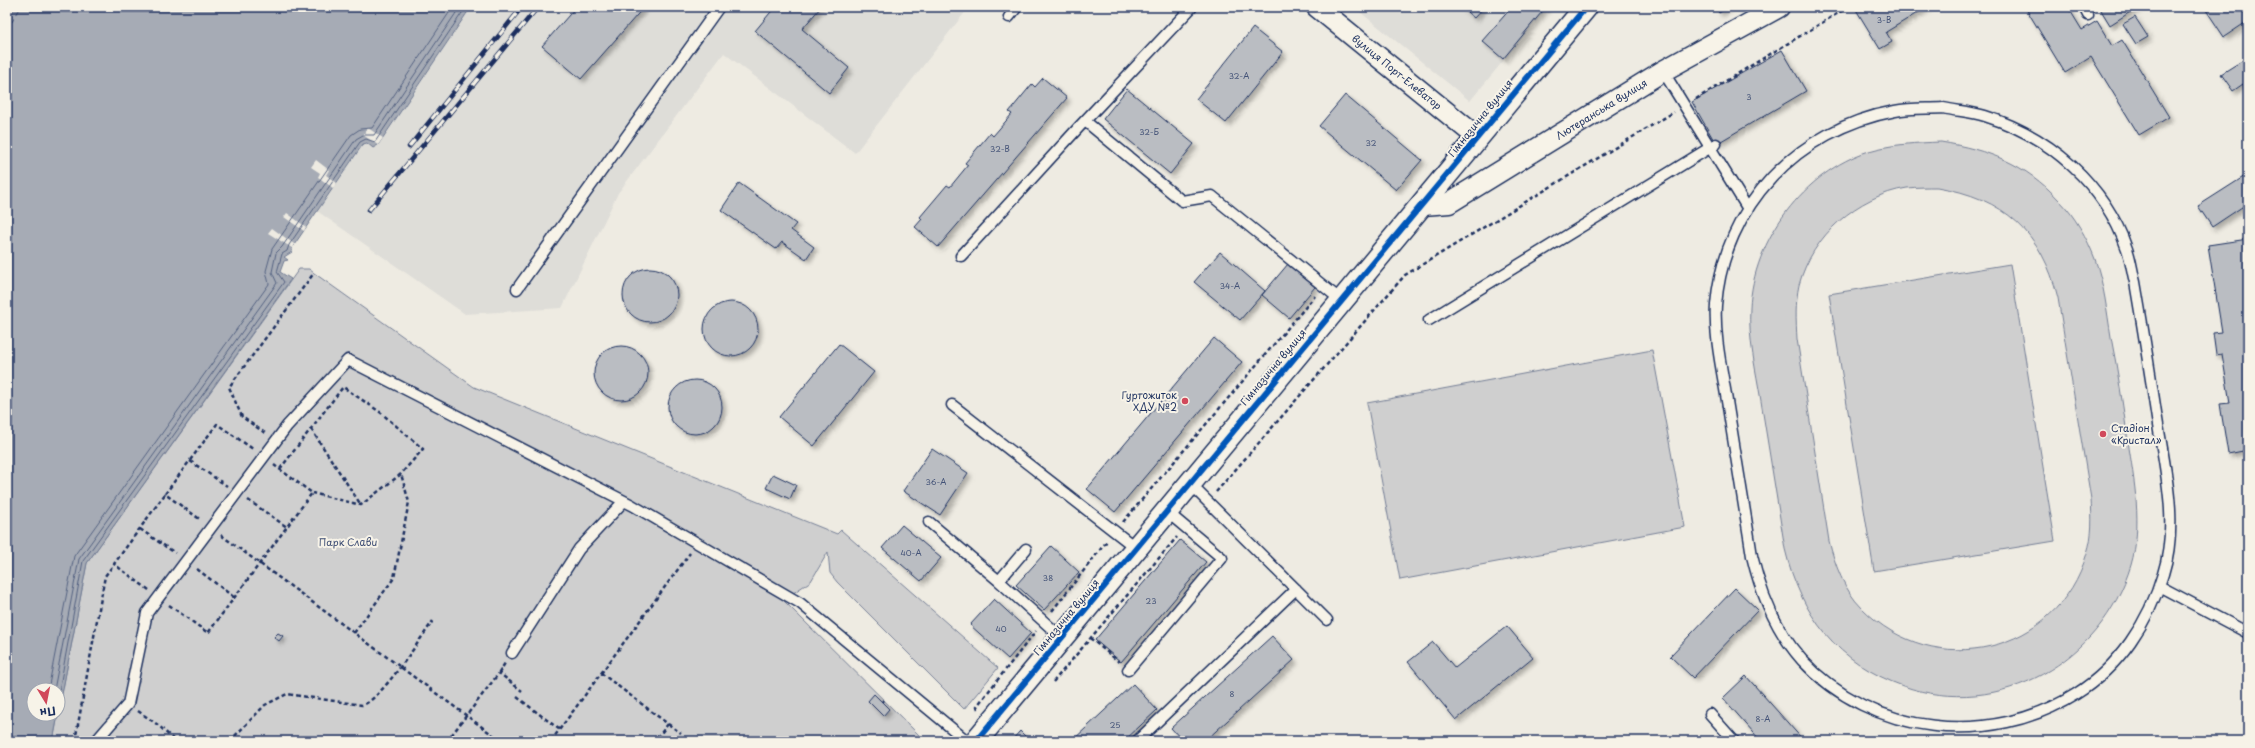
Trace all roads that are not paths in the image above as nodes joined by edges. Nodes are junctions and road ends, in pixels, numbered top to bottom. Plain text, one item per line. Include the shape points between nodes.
1 (719, 7) edge
2 (1017, 7) edge
3 (1192, 7) edge
4 (1317, 7) edge
5 (1586, 7) edge
6 (1779, 7) edge
7 (1009, 17) dead end
8 (1663, 71) junction
9 (1084, 121) junction
10 (1477, 137) junction
11 (1713, 146) junction
12 (1423, 205) junction
13 (1748, 209) junction
14 (961, 256) dead end
15 (517, 289) dead end
16 (1335, 296) junction
17 (1429, 320) dead end
18 (952, 405) dead end
19 (1189, 483) junction
20 (624, 501) junction
21 (1166, 511) junction
22 (928, 522) dead end
23 (1136, 548) junction
24 (1026, 549) dead end
25 (999, 581) junction
26 (2159, 586) junction
27 (1296, 589) junction
28 (1327, 620) dead end
29 (2248, 633) edge
30 (1062, 638) junction
31 (512, 653) dead end
32 (1128, 670) road end
33 (1710, 714) dead end
34 (96, 741) edge
35 (967, 741) edge
36 (976, 741) edge
37 (1137, 741) edge
38 (1734, 741) edge

1 - 15 lane
2 - 7 lane
3 - 9 lane
4 - 10 street, вулиця Порт-Елеватор
5 - 10 street, Гімназична вулиця
6 - 8 street, Лютеранська вулиця
8 - 11 lane
8 - 12 street, Лютеранська вулиця via 1448,203
9 - 14 lane
9 - 16 lane via 1182,201 1212,196
10 - 12 street, Гімназична вулиця
11 - 13 lane
11 - 17 lane
12 - 16 street, Гімназична вулиця
13 - 26 lane via 1784,164 1818,138 1857,120 1896,110 1943,108 1984,116 2020,129 2053,149 2085,178 2110,212 2127,249 2135,282 2169,490 2171,528
13 - 26 lane via 1738,225 1723,263 1716,305 1718,348 1759,585 1776,623 1802,660 1836,689 1869,709 1901,721 1947,729 1993,727 2036,715 2076,694 2106,671 2131,642 2152,605
16 - 19 street, Гімназична вулиця
18 - 23 lane
19 - 21 street, Гімназична вулиця
19 - 27 lane
20 - 31 lane via 579,549
20 - 34 lane via 348,360 276,441 146,613 128,704
20 - 35 lane via 800,603
21 - 23 street, Гімназична вулиця
21 - 32 lane via 1222,558
22 - 25 lane
23 - 30 street, Гімназична вулиця
24 - 25 lane
25 - 30 lane
26 - 29 lane
27 - 28 lane
27 - 37 lane
30 - 36 street, Гімназична вулиця
33 - 38 lane

